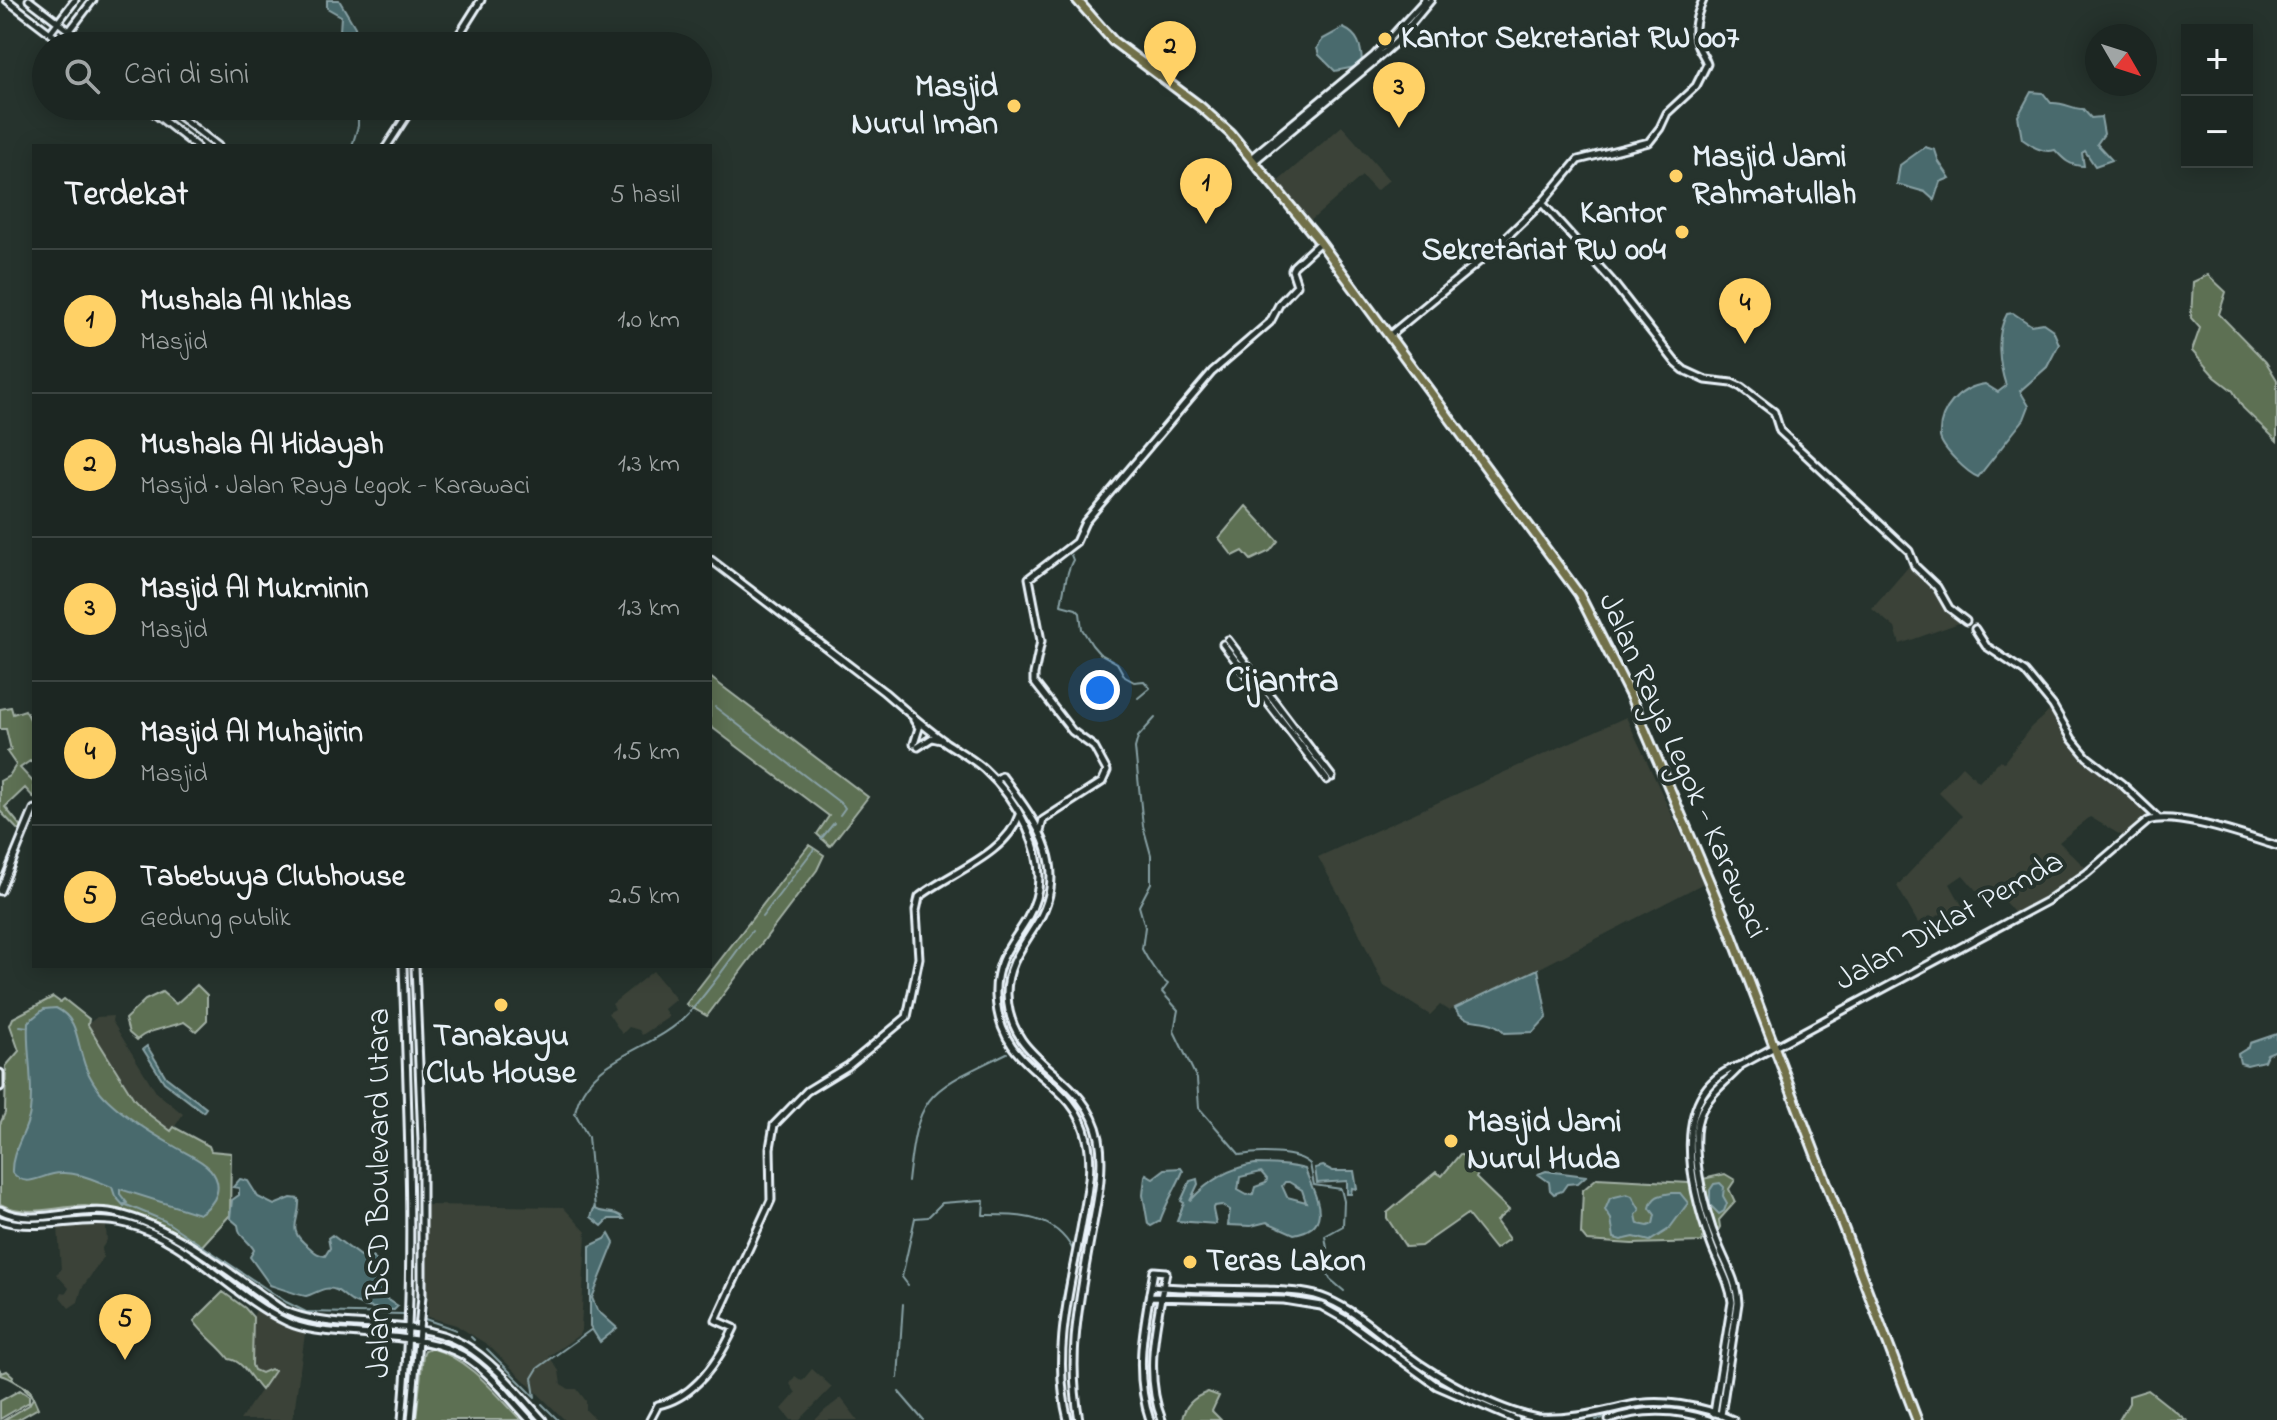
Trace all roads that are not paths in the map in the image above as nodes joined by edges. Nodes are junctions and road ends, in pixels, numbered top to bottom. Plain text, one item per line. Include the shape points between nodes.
1 (7, 0) edge
2 (29, 0) edge
3 (75, 0) edge
4 (93, 0) edge
5 (481, 0) edge
6 (1077, 0) edge
7 (1425, 0) edge
8 (1431, 0) edge
9 (1703, 0) edge
10 (69, 9) junction
11 (42, 10) junction
12 (79, 18) junction
13 (58, 22) junction
14 (70, 31) joint
15 (49, 32) edge
16 (51, 32) edge
17 (79, 32) edge
18 (461, 32) edge
19 (163, 120) edge
20 (184, 120) edge
21 (404, 120) edge
22 (1283, 134) junction
23 (193, 144) edge
24 (215, 144) edge
25 (388, 144) edge
26 (1252, 160) junction
27 (1542, 203) junction
28 (1320, 242) junction
29 (1390, 335) junction
30 (712, 561) edge
31 (1966, 621) dead end
32 (1975, 629) dead end
33 (1225, 642) dead end
34 (912, 717) junction
35 (942, 740) junction
36 (1330, 779) dead end
37 (995, 780) junction
38 (32, 814) edge
39 (1019, 815) junction
40 (2158, 818) junction
41 (1033, 819) junction
42 (1043, 820) junction
43 (1015, 827) junction
44 (1027, 830) junction
45 (1040, 831) junction
46 (2277, 846) edge
47 (0, 891) edge
48 (1032, 910) junction
49 (1043, 912) junction
50 (1040, 919) junction
51 (403, 968) edge
52 (415, 968) edge
53 (1775, 1047) junction
54 (0, 1073) edge
55 (0, 1087) edge
56 (410, 1200) junction
57 (422, 1201) junction
58 (0, 1210) edge
59 (0, 1220) edge
60 (227, 1272) junction
61 (221, 1279) junction
62 (1152, 1286) junction
63 (1163, 1287) junction
64 (1150, 1297) junction
65 (1324, 1297) junction
66 (1162, 1298) junction
67 (1321, 1306) junction
68 (410, 1308) junction
69 (421, 1308) junction
70 (1065, 1317) junction
71 (1076, 1319) junction
72 (385, 1328) junction
73 (410, 1330) junction
74 (420, 1330) junction
75 (392, 1337) junction
76 (445, 1337) junction
77 (409, 1339) junction
78 (419, 1340) junction
79 (437, 1345) junction
80 (408, 1357) junction
81 (417, 1364) junction
82 (1154, 1389) junction
83 (1142, 1390) junction
84 (1718, 1414) junction
85 (1524, 1417) edge
86 (402, 1420) edge
87 (411, 1420) edge
88 (530, 1420) edge
89 (543, 1420) edge
90 (650, 1420) edge
91 (1068, 1420) edge
92 (1079, 1420) edge
93 (1150, 1420) edge
94 (1162, 1420) edge
95 (1516, 1420) edge
96 (1609, 1420) edge
97 (1709, 1420) edge
98 (1733, 1420) edge
99 (1917, 1420) edge

1 - 15 street
2 - 11 street
3 - 10 street
4 - 12 street
5 - 18 street
6 - 26 main road, Jalan Raya Legok - Karawaci via 1113,41 1213,116
7 - 22 street via 1374,56
8 - 22 street via 1397,41
9 - 27 street via 1696,17 1696,41 1707,64 1696,86 1671,108 1649,142 1578,160
10 - 11 street via 56,14
10 - 13 street
11 - 13 street
12 - 14 street
12 - 17 street
13 - 14 street
13 - 16 street
19 - 23 street
20 - 24 street
21 - 25 street
22 - 26 street
26 - 28 main road, Jalan Raya Legok - Karawaci
27 - 29 street
27 - 31 street via 1676,363 1706,380 1737,385 1772,410 1780,431 1905,547 1953,613
28 - 29 main road, Jalan Raya Legok - Karawaci
28 - 42 street via 1294,266 1296,287 1273,318 1187,400 1087,519 1076,542 1029,578 1041,641 1034,682 1073,732 1092,744 1107,771 1102,782
29 - 53 main road, Jalan Raya Legok - Karawaci via 1579,594 1630,695
30 - 34 street
32 - 40 street via 1986,646 2025,672 2087,757
33 - 36 street
34 - 35 street
34 - 35 street via 919,728 916,746 932,738
35 - 37 street
37 - 39 street
37 - 41 street via 1002,776
38 - 47 street
39 - 43 street
39 - 44 street
40 - 46 street
40 - 53 street, Jalan Diklat Pemda via 2047,901
41 - 42 street
41 - 45 street
42 - 45 street
43 - 44 street
43 - 90 street via 973,864 919,897 919,958 905,1020 807,1091 774,1125 770,1203 716,1320 734,1328 699,1381 676,1401 658,1405
44 - 48 street via 1039,861
45 - 49 street via 1051,876
48 - 49 street
48 - 50 street
48 - 70 street via 1003,956 996,995 1004,1032 1015,1052 1067,1098 1088,1140 1087,1195
49 - 50 street
50 - 71 street via 1013,960 1009,1011 1024,1046 1087,1106 1099,1138 1098,1197
51 - 56 street, Jalan BSD Boulevard Utara
52 - 57 street, Jalan BSD Boulevard Utara
53 - 84 street, Jalan Diklat Pemda via 1722,1074 1707,1088 1693,1114 1689,1137 1711,1245 1732,1302
53 - 99 main road, Jalan Raya Legok - Karawaci
54 - 55 street
56 - 57 street via 416,1207
56 - 68 street, Jalan BSD Boulevard Utara
57 - 69 street, Jalan BSD Boulevard Utara
58 - 60 street via 15,1216 103,1211 138,1219
59 - 61 street via 27,1225 107,1221 140,1228
60 - 61 street
60 - 72 street via 300,1318
61 - 75 street via 296,1326
62 - 63 street
62 - 63 street via 1154,1271 1166,1272
62 - 64 street
63 - 65 street
63 - 66 street
64 - 66 street
64 - 83 street
65 - 67 street
65 - 85 street via 1441,1378
66 - 67 street via 1284,1300
66 - 82 street via 1152,1360
67 - 95 street via 1437,1386
68 - 72 street via 403,1325
68 - 73 street, Jalan BSD Boulevard Utara
69 - 74 street, Jalan BSD Boulevard Utara
69 - 76 street via 426,1325
70 - 71 street
70 - 91 street via 1061,1383
71 - 92 street via 1072,1378
72 - 73 street
73 - 74 street
73 - 77 street, Jalan BSD Boulevard Utara
74 - 76 street
74 - 78 street, Jalan BSD Boulevard Utara
75 - 77 street
75 - 80 street
76 - 89 street via 476,1353
77 - 78 street
77 - 80 street, Jalan BSD Boulevard Utara
78 - 79 street
78 - 81 street, Jalan BSD Boulevard Utara
79 - 81 street via 424,1347
79 - 88 street via 470,1360
80 - 86 street, Jalan BSD Boulevard Utara
81 - 87 street, Jalan BSD Boulevard Utara
82 - 83 street via 1148,1385
82 - 94 street
83 - 93 street
84 - 85 street via 1649,1403 1579,1419
84 - 98 street
96 - 97 street via 1670,1411

